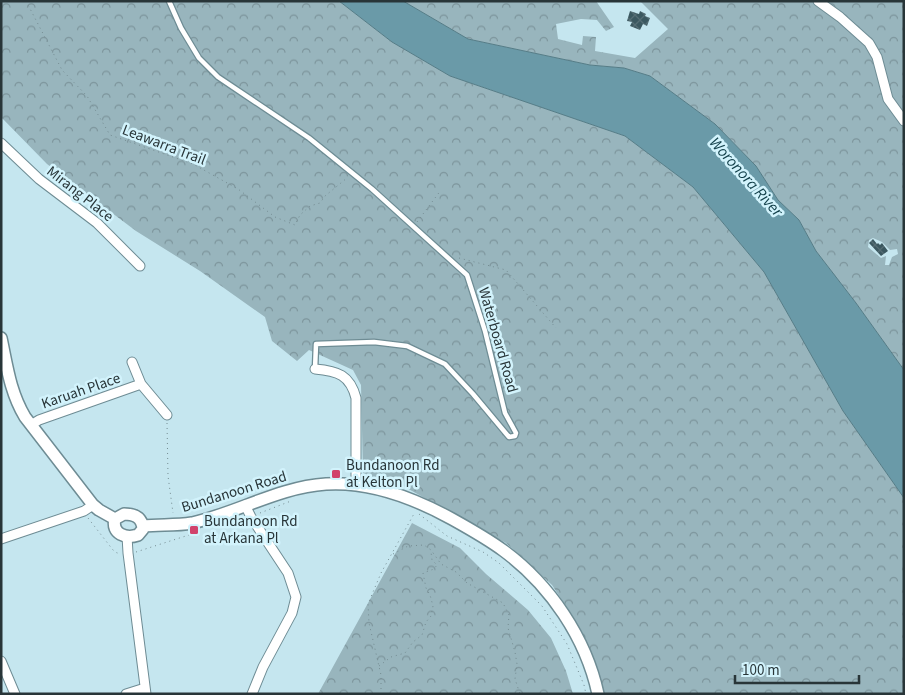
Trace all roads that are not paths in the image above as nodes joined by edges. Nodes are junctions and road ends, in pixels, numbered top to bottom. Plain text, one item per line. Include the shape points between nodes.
1 (169, 1) edge
2 (818, 1) edge
3 (904, 121) edge
4 (1, 143) edge
5 (140, 266) dead end
6 (1, 338) edge
7 (132, 362) dead end
8 (315, 370) joint
9 (5, 380) edge
10 (141, 384) junction
11 (167, 415) road end
12 (31, 425) junction
13 (356, 484) junction
14 (245, 505) junction
15 (88, 508) junction
16 (115, 519) junction
17 (143, 526) junction
18 (127, 536) junction
19 (1, 539) edge
20 (1, 661) edge
21 (145, 691) edge
22 (15, 694) edge
23 (126, 694) edge
24 (252, 694) edge
25 (598, 694) edge

1 - 8 lane, Waterboard Road via 199,58 218,77 308,138 351,172 467,275 505,413 516,430 515,436 509,437 446,364 407,346 374,342 316,344
2 - 3 street via 869,43 877,57 888,99
4 - 5 street, Mirang Place via 38,179 97,223
6 - 9 street
7 - 10 street, Karuah Place
8 - 13 street via 338,372 353,387 356,398
9 - 12 street
10 - 11 street, Karuah Place
10 - 12 street, Karuah Place
12 - 15 street
13 - 14 street, Bundanoon Road via 302,487
13 - 25 street, Bundanoon Road via 394,492 424,504 486,539 516,561 546,590 572,628 590,666
14 - 17 street, Bundanoon Road via 192,523
14 - 24 street via 288,573 296,597 292,613
15 - 16 street
15 - 19 street
16 - 17 street via 129,514 139,518
16 - 18 street via 114,528
17 - 18 street via 138,535
18 - 21 street
20 - 22 street
21 - 23 street

